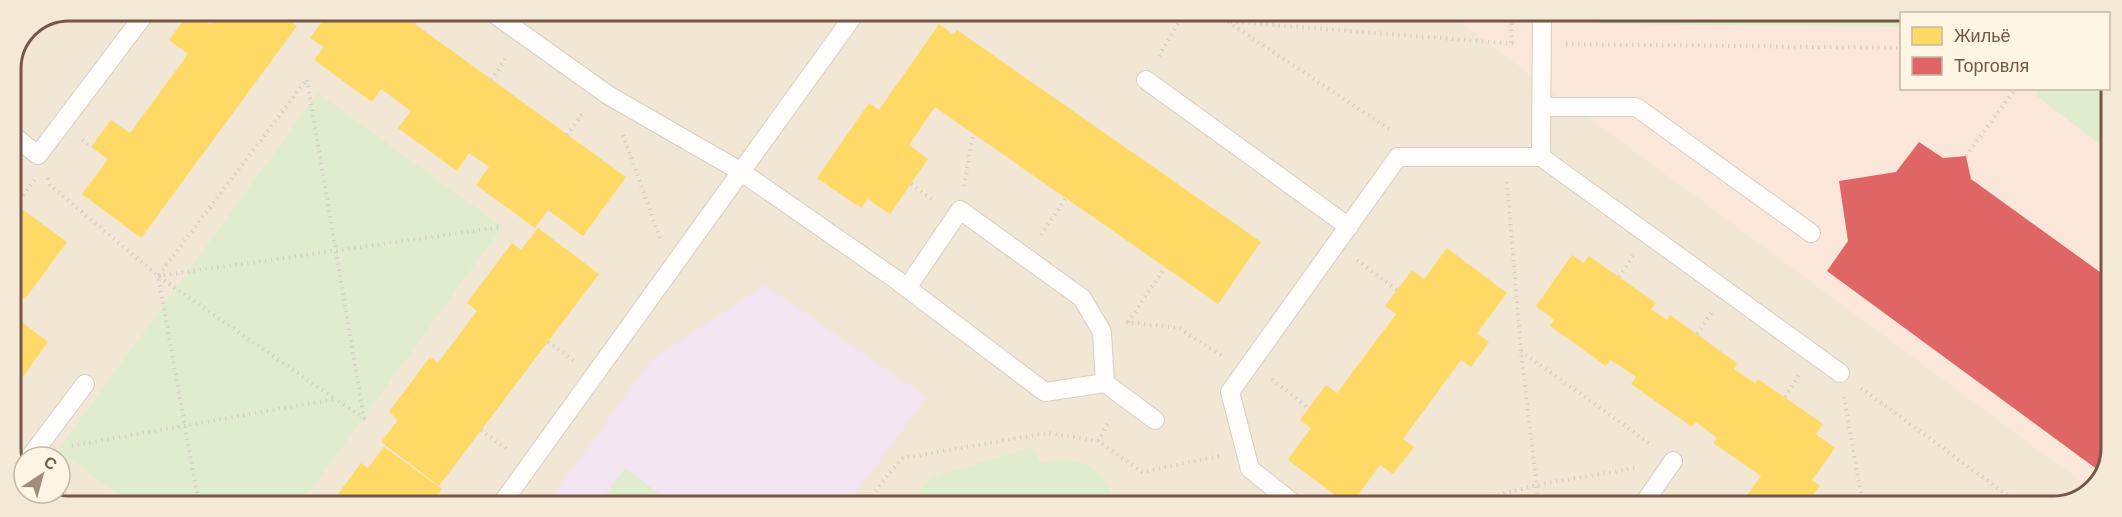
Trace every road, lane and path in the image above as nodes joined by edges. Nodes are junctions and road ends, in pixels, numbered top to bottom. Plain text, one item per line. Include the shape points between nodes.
1 (139, 21) edge
2 (504, 21) edge
3 (850, 21) edge
4 (1179, 21) edge
5 (1226, 21) joint
6 (1512, 21) edge
7 (1542, 21) edge
8 (1511, 43) junction
9 (1542, 44) junction
10 (1900, 48) edge
11 (1146, 80) joint
12 (2015, 90) edge
13 (608, 95) junction
14 (1540, 107) junction
15 (1394, 133) dead end
16 (973, 134) dead end
17 (21, 143) edge
18 (1966, 156) dead end
19 (1505, 157) junction
20 (1541, 157) junction
21 (41, 162) junction
22 (740, 171) junction
23 (21, 197) edge
24 (1066, 198) dead end
25 (960, 210) junction
26 (502, 227) dead end
27 (1348, 227) junction
28 (1811, 233) dead end
29 (1336, 245) junction
30 (336, 251) junction
31 (1026, 258) junction
32 (1165, 267) dead end
33 (669, 272) junction
34 (158, 276) junction
35 (907, 288) junction
36 (1397, 290) dead end
37 (1128, 322) junction
38 (1102, 333) junction
39 (1521, 351) junction
40 (1232, 363) dead end
41 (1251, 363) junction
42 (1840, 373) junction
43 (1105, 383) junction
44 (85, 384) dead end
45 (335, 399) junction
46 (1309, 409) dead end
47 (1155, 420) dead end
48 (185, 426) junction
49 (481, 430) dead end
50 (40, 445) edge
51 (72, 454) edge
52 (1224, 455) dead end
53 (1673, 461) junction
54 (529, 466) junction
55 (1536, 485) junction
56 (197, 496) edge
57 (507, 496) edge
58 (873, 496) edge
59 (1284, 496) edge
60 (1495, 496) edge
61 (1538, 496) edge
62 (1649, 496) edge
63 (1861, 496) edge
64 (2007, 496) edge

1 - 21 lane
2 - 13 lane
3 - 22 lane
4 - 11 path
5 - 8 path
5 - 15 path
6 - 8 path
7 - 9 lane
8 - 9 path
9 - 10 path
9 - 14 lane
11 - 27 lane
12 - 18 path
13 - 22 lane
13 - 33 path
14 - 20 lane
14 - 28 lane via 1636,107
16 - 25 path
17 - 21 lane
19 - 20 lane
19 - 27 lane via 1398,157
19 - 39 path
20 - 42 lane
21 - 23 path
21 - 34 path via 50,185
22 - 33 lane
22 - 35 lane
24 - 31 path
25 - 31 lane
25 - 35 lane
26 - 30 path
27 - 29 lane
29 - 36 path
29 - 41 lane
30 - 34 path
30 - 34 path via 307,80
30 - 45 path via 364,418
31 - 38 lane via 1082,298
32 - 37 path
33 - 54 lane
34 - 45 path
34 - 48 path
35 - 43 lane via 1045,392
37 - 38 path
37 - 40 path via 1179,328
38 - 43 lane
39 - 53 path
39 - 55 path
41 - 46 path
41 - 59 lane via 1230,392 1250,469
42 - 63 path
42 - 64 path
43 - 47 lane
44 - 50 lane
45 - 48 path
48 - 51 path
48 - 56 path
49 - 54 path
52 - 58 path via 1142,472 1098,441 1048,433 903,458
53 - 55 path
53 - 62 lane
54 - 57 lane
55 - 60 path
55 - 61 path

